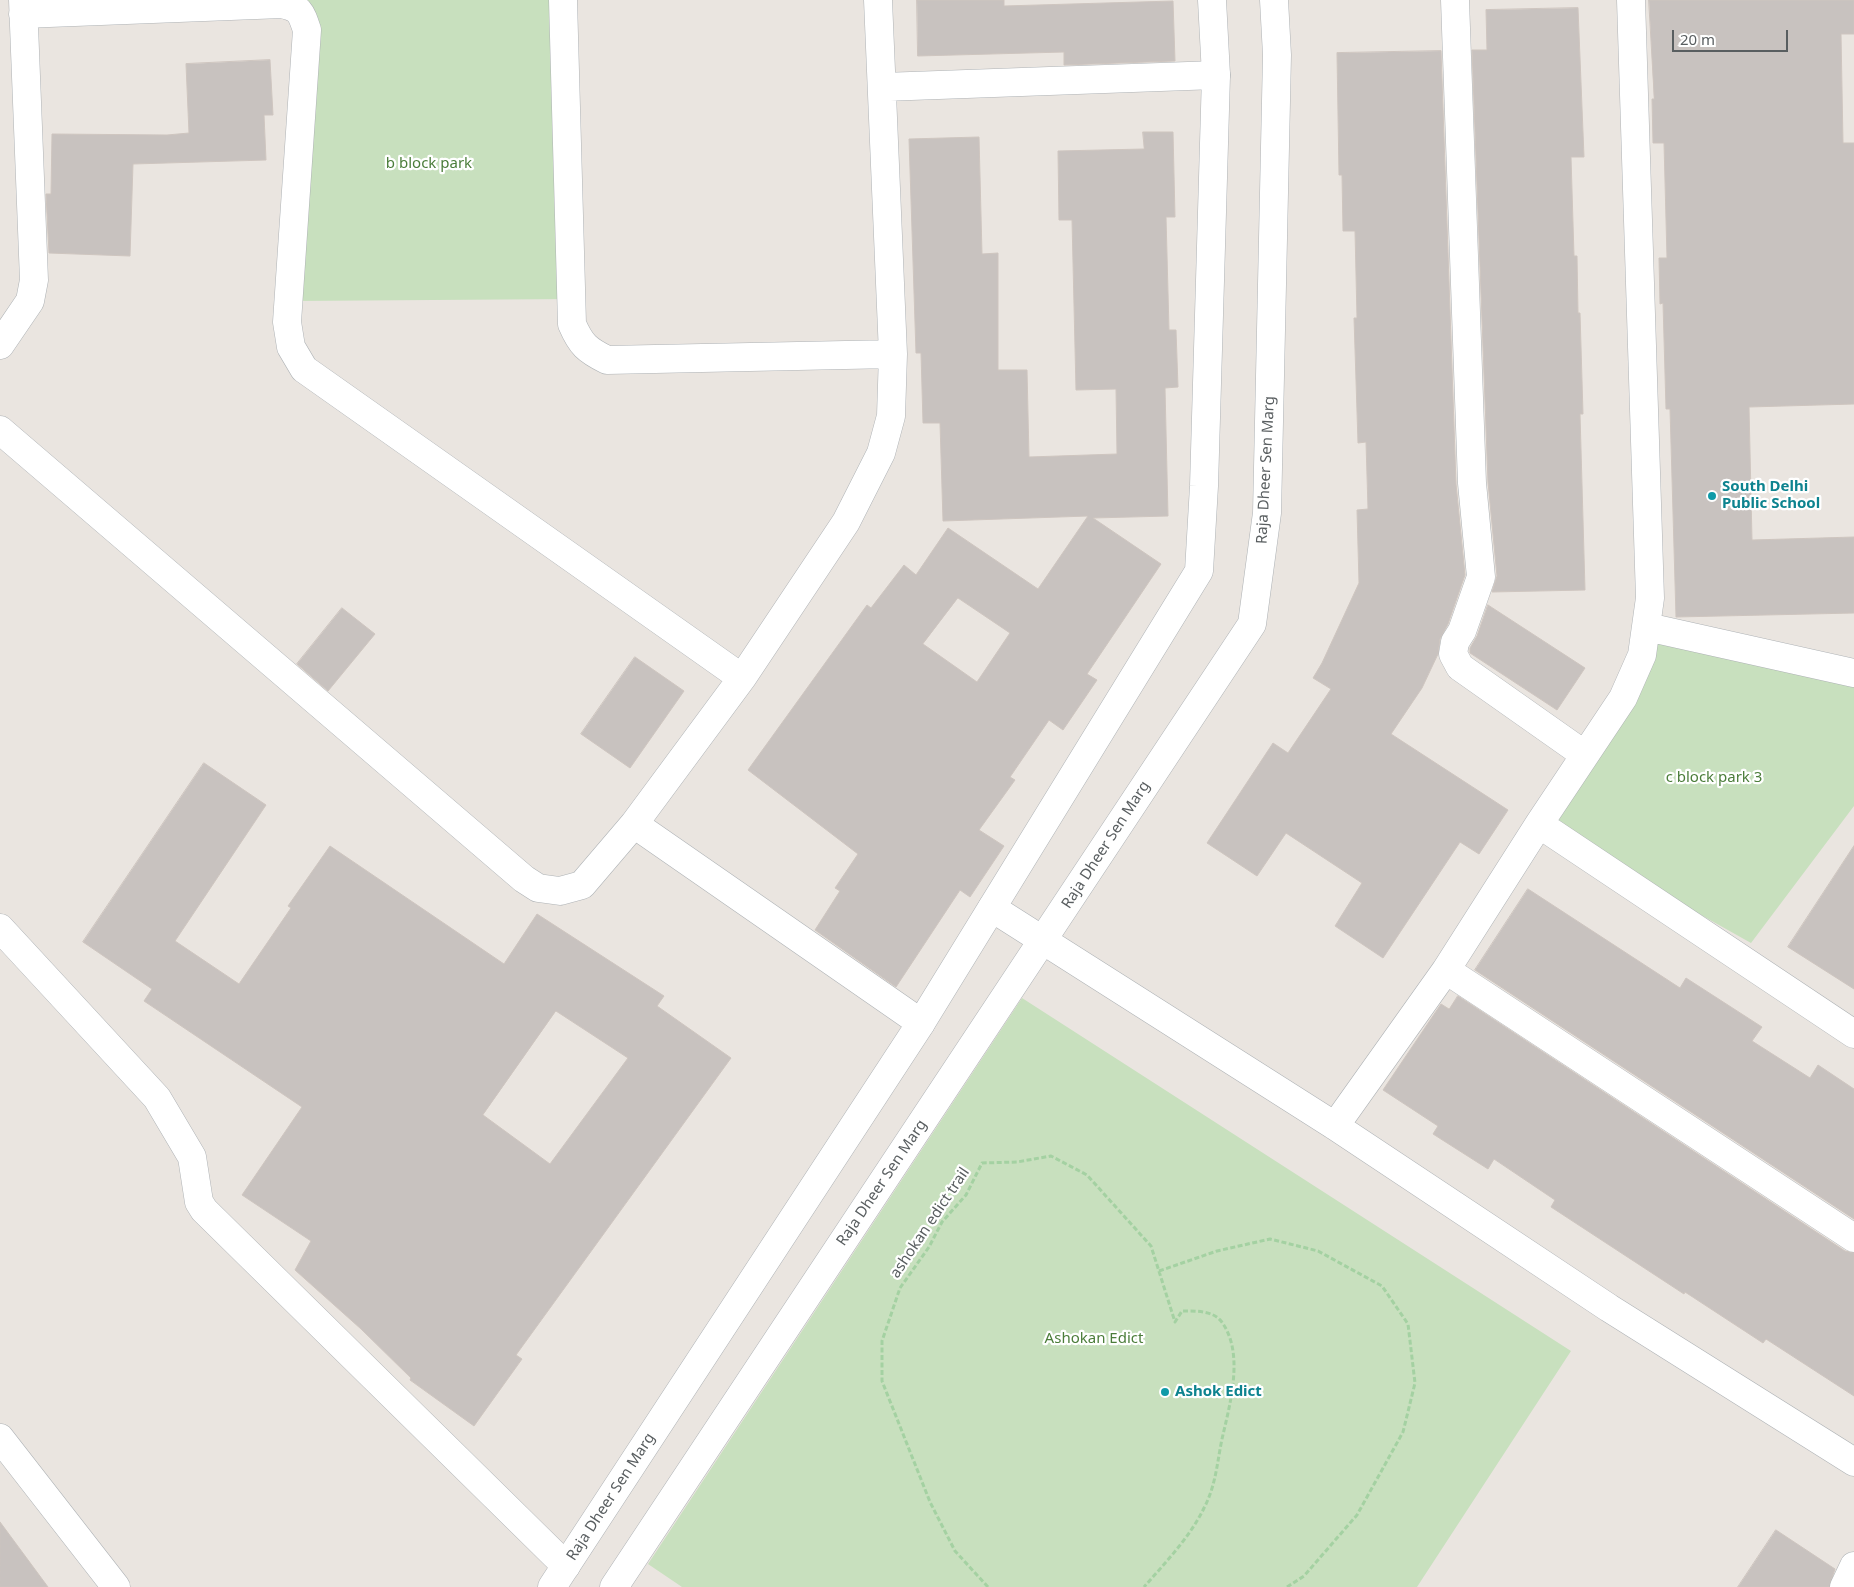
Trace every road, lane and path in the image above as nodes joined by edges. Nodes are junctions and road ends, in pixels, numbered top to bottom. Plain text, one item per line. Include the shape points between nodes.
1 (563, 0) edge
2 (878, 0) edge
3 (1212, 0) edge
4 (1274, 0) edge
5 (1455, 0) edge
6 (1631, 0) edge
7 (23, 7) edge
8 (1216, 75) junction
9 (882, 87) junction
10 (0, 346) edge
11 (893, 354) junction
12 (0, 430) edge
13 (1647, 627) junction
14 (1854, 673) edge
15 (742, 678) junction
16 (1585, 755) junction
17 (634, 824) junction
18 (1539, 824) junction
19 (992, 908) junction
20 (0, 928) edge
21 (1044, 941) junction
22 (1446, 970) junction
23 (921, 1023) junction
24 (1854, 1034) edge
25 (1334, 1126) junction
26 (1854, 1238) edge
27 (1159, 1271) junction
28 (0, 1438) edge
29 (1854, 1462) edge
30 (1854, 1566) edge
31 (559, 1577) edge
32 (115, 1586) edge
33 (614, 1587) edge
34 (988, 1587) edge
35 (1144, 1587) edge
36 (1287, 1587) edge
37 (1844, 1587) edge

1 - 11 street via 572,324 588,350 607,360
2 - 9 street
3 - 8 street, Raja Dheer Sen Marg
4 - 21 street, Raja Dheer Sen Marg via 1277,55 1267,514 1252,624
5 - 16 street via 1472,482 1481,577 1462,631 1454,642 1453,654 1460,667
6 - 13 street via 1650,598
7 - 10 street via 34,280 30,301
7 - 15 street via 282,4 296,7 307,30 287,322 291,347 304,368
8 - 9 street
8 - 19 street, Raja Dheer Sen Marg via 1199,571
9 - 11 street
11 - 15 street via 891,416 881,453 846,522
12 - 17 street via 538,888 560,891 582,885
13 - 14 street
13 - 16 street via 1642,655 1623,698
15 - 17 street
16 - 18 street
17 - 23 street
18 - 22 street
18 - 24 street
19 - 21 street
19 - 23 street, Raja Dheer Sen Marg
20 - 31 street via 157,1098 192,1157 199,1202 204,1210
21 - 25 street
21 - 33 street, Raja Dheer Sen Marg
22 - 25 street
22 - 26 street
23 - 31 street, Raja Dheer Sen Marg
25 - 29 street via 1609,1308
27 - 34 path, ashokan edict trail via 1152,1246 1087,1176 1051,1156 1017,1162 982,1163 966,1195 942,1222 900,1288 882,1341 882,1381 930,1502 955,1551
27 - 35 path, ashokan edict trail via 1175,1322 1182,1311 1203,1311 1220,1320 1232,1346 1234,1378 1217,1474 1204,1509 1175,1551
27 - 36 path via 1270,1239 1318,1252 1382,1286 1408,1324 1415,1383 1403,1432 1357,1516 1304,1576
28 - 32 street
30 - 37 street

